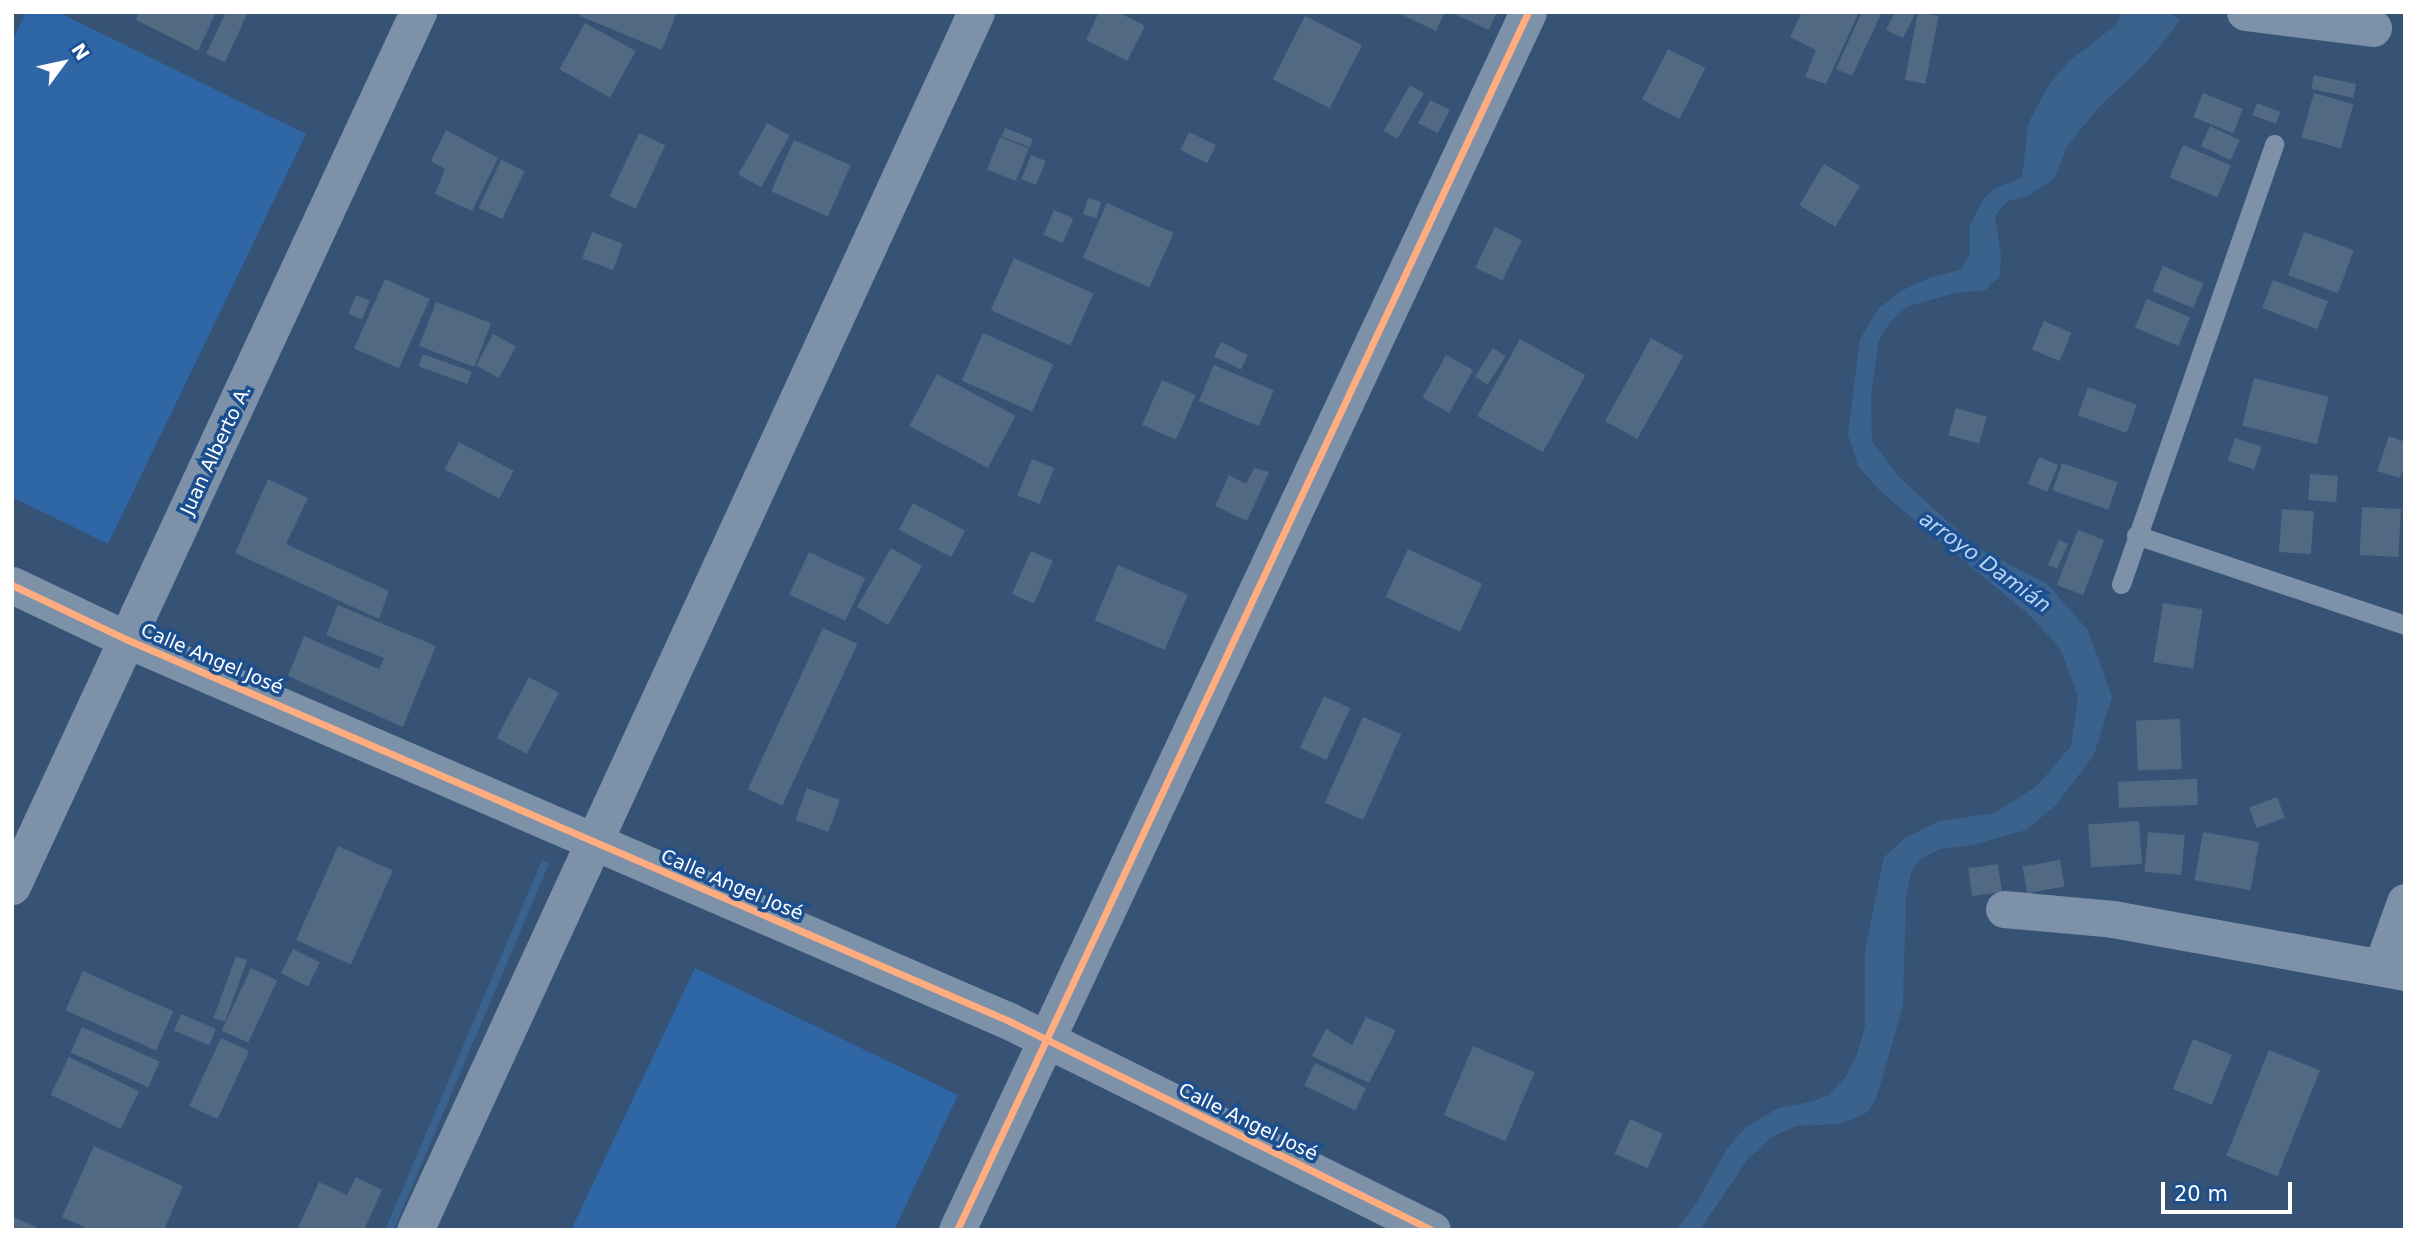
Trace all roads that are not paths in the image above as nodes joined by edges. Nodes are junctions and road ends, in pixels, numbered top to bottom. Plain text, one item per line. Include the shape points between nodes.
1 (418, 12) edge
2 (976, 12) edge
3 (1528, 12) edge
4 (2248, 13) edge
5 (2373, 28) dead end
6 (2274, 144) dead end
7 (2136, 535) junction
8 (2121, 584) dead end
9 (12, 585) edge
10 (2405, 625) edge
11 (128, 640) junction
12 (593, 842) junction
13 (12, 886) edge
14 (2405, 902) edge
15 (2004, 909) dead end
16 (2393, 969) edge
17 (1048, 1041) junction
18 (415, 1230) edge
19 (957, 1230) edge
20 (1432, 1230) edge

1 - 11 street, Juan Alberto A.
2 - 12 street
3 - 17 street
4 - 5 street
6 - 7 lane
7 - 8 lane
7 - 10 lane
9 - 11 street, Calle Angel José
11 - 12 street, Calle Angel José
11 - 13 street, Juan Alberto A.
12 - 17 street, Calle Angel José
12 - 18 street
14 - 16 street
15 - 16 street via 2113,919
17 - 19 street
17 - 20 street, Calle Angel José

